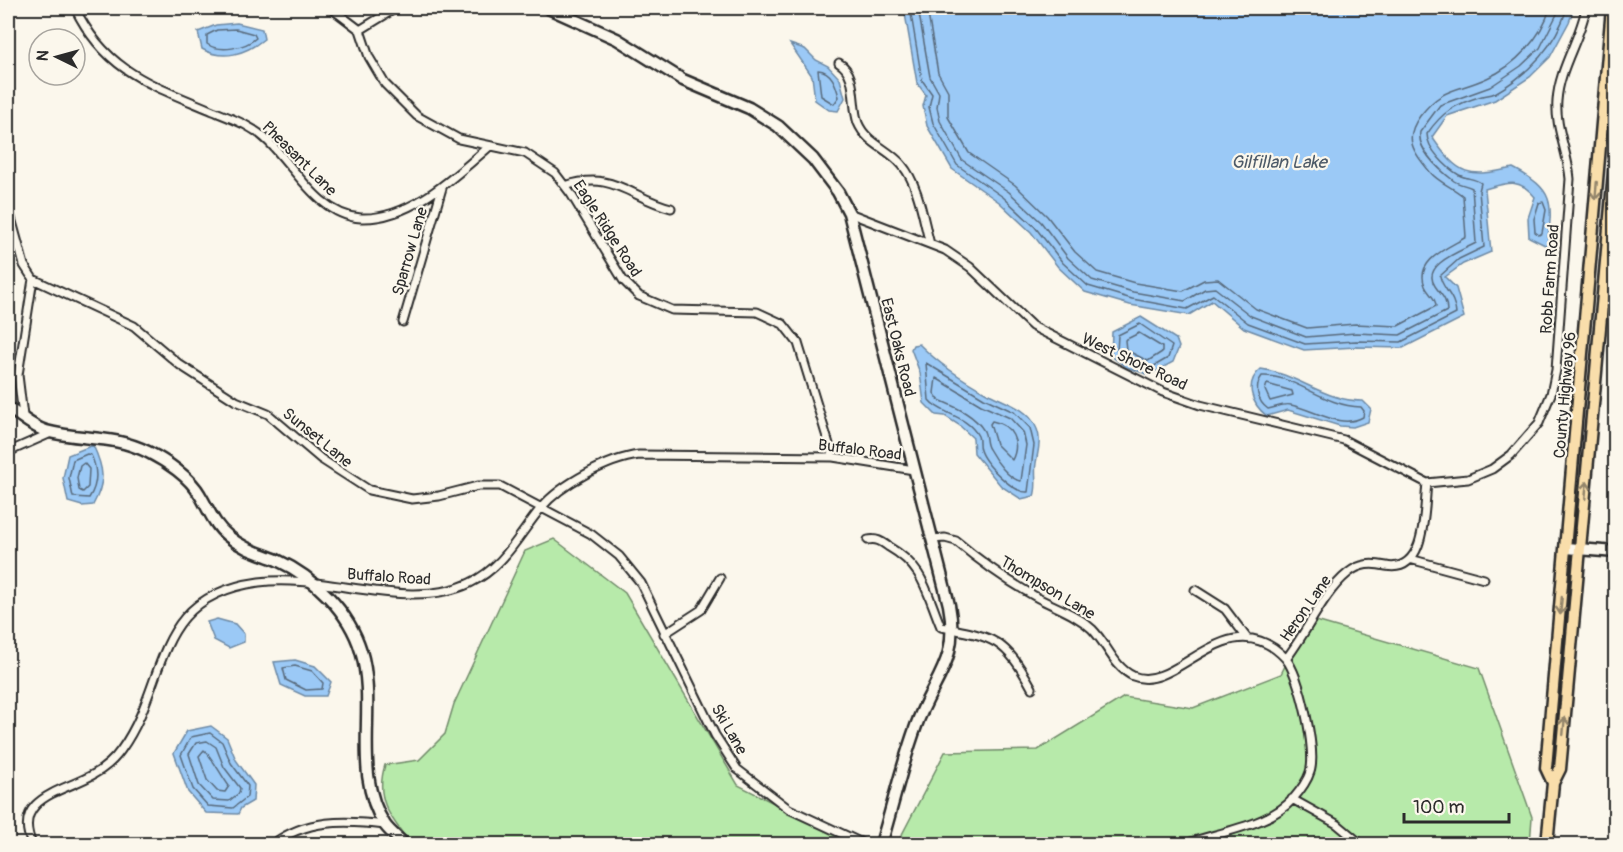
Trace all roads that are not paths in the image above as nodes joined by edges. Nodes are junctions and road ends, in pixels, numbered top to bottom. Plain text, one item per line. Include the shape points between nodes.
1 (75, 8) edge
2 (331, 8) edge
3 (396, 8) edge
4 (548, 8) edge
5 (1586, 8) edge
6 (1611, 8) edge
7 (360, 30) junction
8 (839, 63) dead end
9 (490, 146) junction
10 (1616, 151) edge
11 (565, 186) junction
12 (442, 188) junction
13 (8, 207) edge
14 (671, 208) dead end
15 (849, 213) junction
16 (930, 244) junction
17 (33, 279) junction
18 (403, 322) dead end
19 (8, 408) edge
20 (23, 417) junction
21 (53, 432) junction
22 (8, 452) edge
23 (833, 457) junction
24 (914, 470) junction
25 (1427, 483) junction
26 (543, 507) junction
27 (932, 539) junction
28 (868, 540) dead end
29 (1566, 548) junction
30 (1580, 548) junction
31 (1616, 552) edge
32 (1410, 559) junction
33 (720, 578) dead end
34 (1484, 579) dead end
35 (314, 584) junction
36 (1195, 590) dead end
37 (952, 629) junction
38 (664, 634) junction
39 (1247, 638) junction
40 (1286, 659) junction
41 (1032, 688) dead end
42 (1553, 783) junction
43 (1292, 799) junction
44 (386, 825) junction
45 (32, 844) edge
46 (273, 844) edge
47 (404, 844) edge
48 (864, 844) edge
49 (881, 844) edge
50 (1185, 844) edge
51 (1361, 844) edge
52 (1547, 844) edge

1 - 12 street, Pheasant Lane via 96,41 130,74 257,132 323,202 340,213 360,218 380,216
2 - 7 street
3 - 7 street
4 - 15 street, East Oaks Road via 617,39 683,80 764,117 792,137 813,159
5 - 25 street, Robb Farm Road via 1562,74 1557,101 1570,179 1551,394 1531,434 1503,462 1468,479
6 -> 29 main road, County Highway 96
7 - 9 street, Eagle Ridge Road via 376,71 405,106 444,133
8 - 16 street via 850,75 862,130 908,173
9 - 11 street, Eagle Ridge Road via 535,158
9 - 12 street, Pheasant Lane
30 -> 10 main road, County Highway 96
11 - 14 street via 579,181 614,183
11 - 23 street, Eagle Ridge Road via 623,280 639,296 672,310 757,312 776,319 790,331 798,343
12 - 18 street, Sparrow Lane
13 - 17 street via 24,265
15 - 16 street, West Shore Road
15 - 24 street, East Oaks Road
16 - 25 street, West Shore Road via 970,267 1044,333 1163,392 1200,405 1344,440
17 - 20 street via 18,375
17 - 26 street, Sunset Lane via 134,326 180,365 236,401 268,414 321,459 369,490 411,499 478,486 500,486
19 - 20 street
20 - 21 street
21 - 22 street
21 - 35 street via 103,437 150,453 189,483 227,536
23 - 24 street, Buffalo Road
23 - 26 street, Buffalo Road via 621,457 597,468
24 - 27 street, East Oaks Road
25 - 32 street via 1420,542
26 - 35 street, Buffalo Road via 502,561 481,578 456,589 416,594
26 - 38 street, Ski Lane via 591,534 618,556 650,598
27 - 37 street, East Oaks Road
27 - 39 street, Thompson Lane via 956,541 1020,587 1073,614 1095,632 1119,668 1139,678 1164,673 1226,640
28 - 37 street via 878,540 909,560 941,627
29 - 30 street
29 -> 42 main road, County Highway 96 via 1546,768
30 - 31 street
42 -> 30 main road, County Highway 96 via 1560,769
32 - 34 street, Heron Lane
32 - 40 street, Heron Lane via 1399,566 1374,563 1350,571
33 - 38 street via 701,610
35 - 44 street via 338,608 361,649 367,679 368,772
35 - 45 street, Buffalo Road via 282,580 253,583 216,595 195,608 169,641 126,744 103,769 36,804 28,824
36 - 39 street via 1225,609
37 - 41 street via 999,643 1013,656
37 - 49 street, East Oaks Road via 946,667 921,713
38 - 48 street, Ski Lane via 737,770 789,809
39 - 40 street via 1264,642
40 - 43 street via 1300,689 1311,761 1311,771
42 - 52 main road, County Highway 96
43 - 50 street via 1261,819
43 - 51 street via 1337,824
44 - 46 street via 309,825
44 - 47 street

